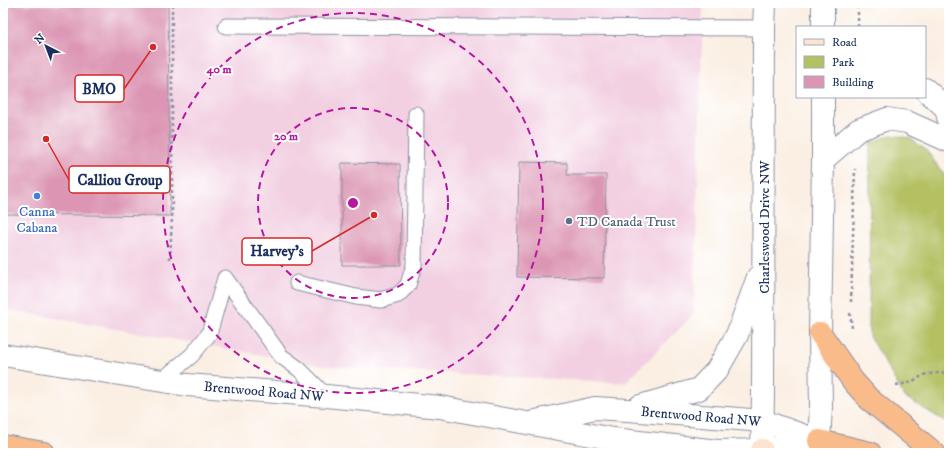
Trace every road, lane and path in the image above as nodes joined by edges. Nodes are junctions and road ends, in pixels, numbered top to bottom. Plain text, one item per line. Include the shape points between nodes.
1 (172, 3) edge
2 (765, 3) edge
3 (823, 3) edge
4 (858, 3) edge
5 (226, 26) dead end
6 (824, 26) edge
7 (858, 26) edge
8 (764, 28) junction
9 (926, 90) edge
10 (823, 98) edge
11 (416, 114) dead end
12 (949, 121) edge
13 (949, 141) edge
14 (823, 160) junction
15 (855, 166) dead end
16 (170, 259) dead end
17 (764, 261) junction
18 (297, 283) dead end
19 (852, 330) dead end
20 (820, 333) junction
21 (3, 355) edge
22 (949, 372) edge
23 (161, 381) junction
24 (890, 386) dead end
25 (326, 396) junction
26 (628, 410) junction
27 (763, 421) junction
28 (525, 423) junction
29 (3, 446) edge
30 (819, 447) edge
31 (762, 452) edge
32 (44, 453) edge
33 (870, 453) edge
34 (934, 453) edge

1 - 16 path
2 - 8 street, Charleswood Drive NW
3 - 6 street
4 - 7 path
5 - 8 lane
8 - 17 street, Charleswood Drive NW
9 - 12 street via 946,108
10 - 14 street
11 - 18 lane via 414,265 408,284 398,295 381,300 356,297
13 - 14 street via 907,122 887,119 858,130
14 - 20 street
15 - 19 path via 850,315
17 - 26 street via 737,335 717,370 699,389
17 - 27 street, Charleswood Drive NW
20 - 30 street
20 - 34 highway via 853,381 869,399
21 - 23 street, Brentwood Road NW
22 - 24 path via 926,374 909,383
23 - 25 street, Brentwood Road NW
23 - 25 lane via 192,355 209,334 225,278 281,356
25 - 28 street, Brentwood Road NW via 440,407
26 - 27 street, Brentwood Road NW
26 - 28 street, Brentwood Road NW via 595,408
27 - 30 street, Brentwood Road NW
27 - 31 street, Charleswood Drive NW
28 - 31 street, Brentwood Road NW via 612,439 718,451
29 - 32 highway
30 - 31 street, Brentwood Road NW
30 - 33 highway

